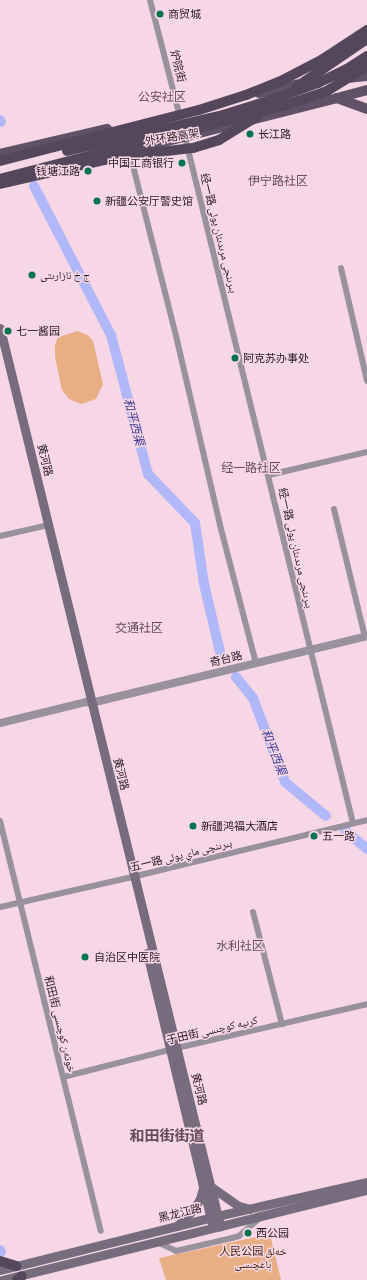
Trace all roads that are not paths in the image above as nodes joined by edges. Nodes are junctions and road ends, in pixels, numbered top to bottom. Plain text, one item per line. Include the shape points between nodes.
1 (150, 0) edge
2 (367, 30) edge
3 (367, 39) edge
4 (367, 56) edge
5 (367, 66) edge
6 (367, 76) edge
7 (367, 90) edge
8 (337, 98) junction
9 (367, 109) edge
10 (179, 112) junction
11 (185, 138) junction
12 (129, 150) junction
13 (0, 154) edge
14 (0, 161) edge
15 (0, 166) edge
16 (0, 179) edge
17 (0, 183) edge
18 (341, 268) dead end
19 (0, 328) edge
20 (2, 353) edge
21 (367, 381) edge
22 (367, 452) edge
23 (269, 475) junction
24 (334, 509) dead end
25 (45, 525) junction
26 (0, 536) edge
27 (366, 636) edge
28 (310, 650) junction
29 (256, 663) junction
30 (88, 704) junction
31 (0, 723) edge
32 (0, 727) edge
33 (367, 820) edge
34 (0, 822) edge
35 (353, 823) junction
36 (131, 878) junction
37 (20, 902) junction
38 (0, 907) edge
39 (253, 912) dead end
40 (367, 1004) edge
41 (282, 1024) junction
42 (173, 1049) junction
43 (63, 1077) junction
44 (367, 1182) edge
45 (207, 1187) junction
46 (367, 1190) edge
47 (251, 1209) junction
48 (263, 1215) junction
49 (214, 1217) junction
50 (176, 1227) junction
51 (216, 1227) junction
52 (101, 1231) dead end
53 (155, 1241) junction
54 (0, 1262) edge
55 (16, 1266) junction
56 (0, 1270) edge
57 (20, 1278) edge
58 (2, 1280) edge

1 - 10 street, 炉院街
2 - 14 highway, 外环路高架, bridge via 323,59 246,96
3 - 17 highway, 外环路高架, bridge via 219,140 193,148 117,157
4 - 15 highway, bridge via 318,83 223,115
5 - 16 highway, bridge via 327,91 283,106
6 - 10 main road via 299,84
7 - 8 main road
8 - 9 main road
8 - 11 main road
10 - 11 street, 炉院街
10 - 13 main road
11 - 12 main road
11 - 23 street, 经一路 بىرىنجى مرىدىئان يولى
12 - 17 main road
12 - 29 street
18 - 21 street
19 - 20 main road, 黄河路
20 - 25 main road, 黄河路
22 - 23 street
23 - 28 street, 经一路 بىرىنجى مرىدىئان يولى
24 - 27 street
25 - 26 street
25 - 30 main road, 黄河路
27 - 28 street, 奇台路
28 - 29 street, 奇台路
28 - 35 street, 经一路 بىرىنجى مرىدىئان يولى
29 - 30 street, 奇台路
30 - 31 street, 奇台路
30 - 32 street, 奇台路
30 - 36 main road, 黄河路
33 - 35 street, 五一路 بىرىنچى ماي يولى
34 - 37 street, 和田街 خوتەن كوچىسى
35 - 36 street, 五一路 بىرىنچى ماي يولى
36 - 37 street, 五一路 بىرىنچى ماي يولى
36 - 42 main road, 黄河路
37 - 38 street, 五一路 بىرىنچى ماي يولى
37 - 43 street, 和田街 خوتەن كوچىسى
39 - 41 street
40 - 41 street, 于田街 كرىيە كوچىسى
41 - 42 street, 于田街 كرىيە كوچىسى
42 - 43 street, 于田街 كرىيە كوچىسى
42 - 45 main road, 黄河路
43 - 52 street, 和田街 خوتەن كوچىسى
44 - 47 main road, 黑龙江路
45 - 47 main road via 239,1206
45 - 49 main road, 黄河路
45 - 50 main road via 193,1210
46 - 48 main road, 黑龙江路
47 - 49 main road, 黑龙江路
48 - 51 main road, 黑龙江路
48 - 53 street via 239,1236 176,1251
49 - 50 main road, 黑龙江路
49 - 51 main road, 黄河路
50 - 55 main road, 黑龙江路
51 - 53 main road, 黑龙江路
53 - 57 main road, 黑龙江路
54 - 55 highway
55 - 56 main road, 黑龙江路
57 - 58 main road, 黑龙江路

